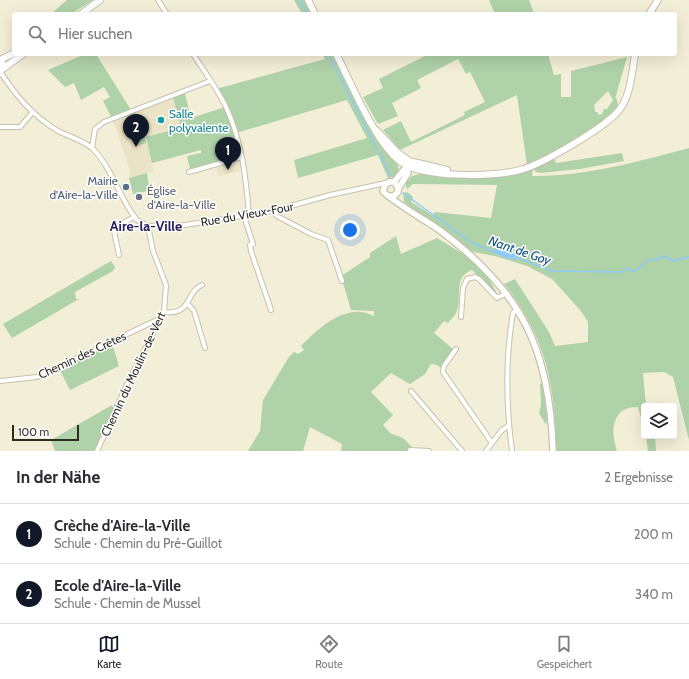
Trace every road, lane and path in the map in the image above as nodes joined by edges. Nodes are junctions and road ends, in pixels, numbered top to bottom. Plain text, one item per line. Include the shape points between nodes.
1 (100, 0) edge
2 (158, 0) edge
3 (308, 0) edge
4 (658, 0) edge
5 (83, 12) edge
6 (166, 12) edge
7 (314, 12) edge
8 (650, 12) edge
9 (12, 54) edge
10 (20, 56) edge
11 (194, 56) edge
12 (337, 56) edge
13 (635, 56) edge
14 (0, 60) edge
15 (1, 71) edge
16 (210, 81) junction
17 (32, 113) junction
18 (0, 127) edge
19 (92, 148) junction
20 (242, 157) junction
21 (408, 164) junction
22 (189, 172) dead end
23 (394, 182) junction
24 (386, 183) junction
25 (370, 186) junction
26 (398, 190) junction
27 (383, 191) junction
28 (388, 196) junction
29 (406, 207) junction
30 (273, 211) junction
31 (249, 215) junction
32 (244, 216) junction
33 (134, 217) junction
34 (148, 226) junction
35 (119, 256) dead end
36 (342, 281) dead end
37 (202, 285) dead end
38 (506, 294) junction
39 (188, 303) junction
40 (518, 309) junction
41 (271, 310) dead end
42 (164, 312) junction
43 (461, 317) dead end
44 (161, 318) junction
45 (205, 348) dead end
46 (456, 349) dead end
47 (0, 381) edge
48 (411, 391) dead end
49 (508, 426) junction
50 (492, 443) junction
51 (410, 450) dead end
52 (97, 451) edge
53 (429, 451) edge
54 (462, 451) edge
55 (486, 451) edge
56 (512, 451) edge
57 (553, 451) edge

1 - 5 main road
2 - 6 street
3 - 7 main road
4 - 8 main road
9 - 14 main road
10 - 15 main road
11 - 16 street
12 - 21 main road via 388,150
13 - 21 main road via 625,99 616,114 606,123 528,168 501,174 466,174
14 - 15 main road
15 - 17 street via 14,92
16 - 19 street via 104,122 95,131
16 - 20 street via 226,106
17 - 18 street via 20,127
17 - 19 street via 55,129 83,141
19 - 33 street
20 - 22 street
20 - 31 street
21 - 23 street
21 - 26 street via 408,173
23 - 24 street
23 - 26 street
24 - 25 street, Rue du Vieux-Four
24 - 27 street
25 - 27 street
25 - 30 street, Rue du Vieux-Four
26 - 28 street via 394,196
26 - 29 street
27 - 28 street
28 - 29 street
29 - 38 street via 468,252 491,274
30 - 31 street, Rue du Vieux-Four
30 - 36 street via 277,216 304,231 328,240
31 - 32 street, Rue du Vieux-Four
32 - 34 street, Rue du Vieux-Four via 185,225
32 - 41 street via 253,244 250,245 251,251
33 - 34 street
33 - 35 street via 114,231
34 - 42 street, Chemin du Moulin-de-Vert via 153,251 165,283
37 - 39 street via 196,287
38 - 40 street
38 - 43 street via 497,298 479,279 475,277 468,280 463,288
39 - 42 street via 182,309
39 - 45 street via 194,311
40 - 49 street via 513,313 508,352
40 - 57 street via 542,362 550,403
42 - 44 street, Chemin du Moulin-de-Vert
44 - 47 street, Chemin des Crêtes via 37,377
44 - 52 street, Chemin du Moulin-de-Vert
46 - 50 street via 443,370
48 - 54 street
49 - 50 street
49 - 56 street
50 - 55 street
51 - 53 street

